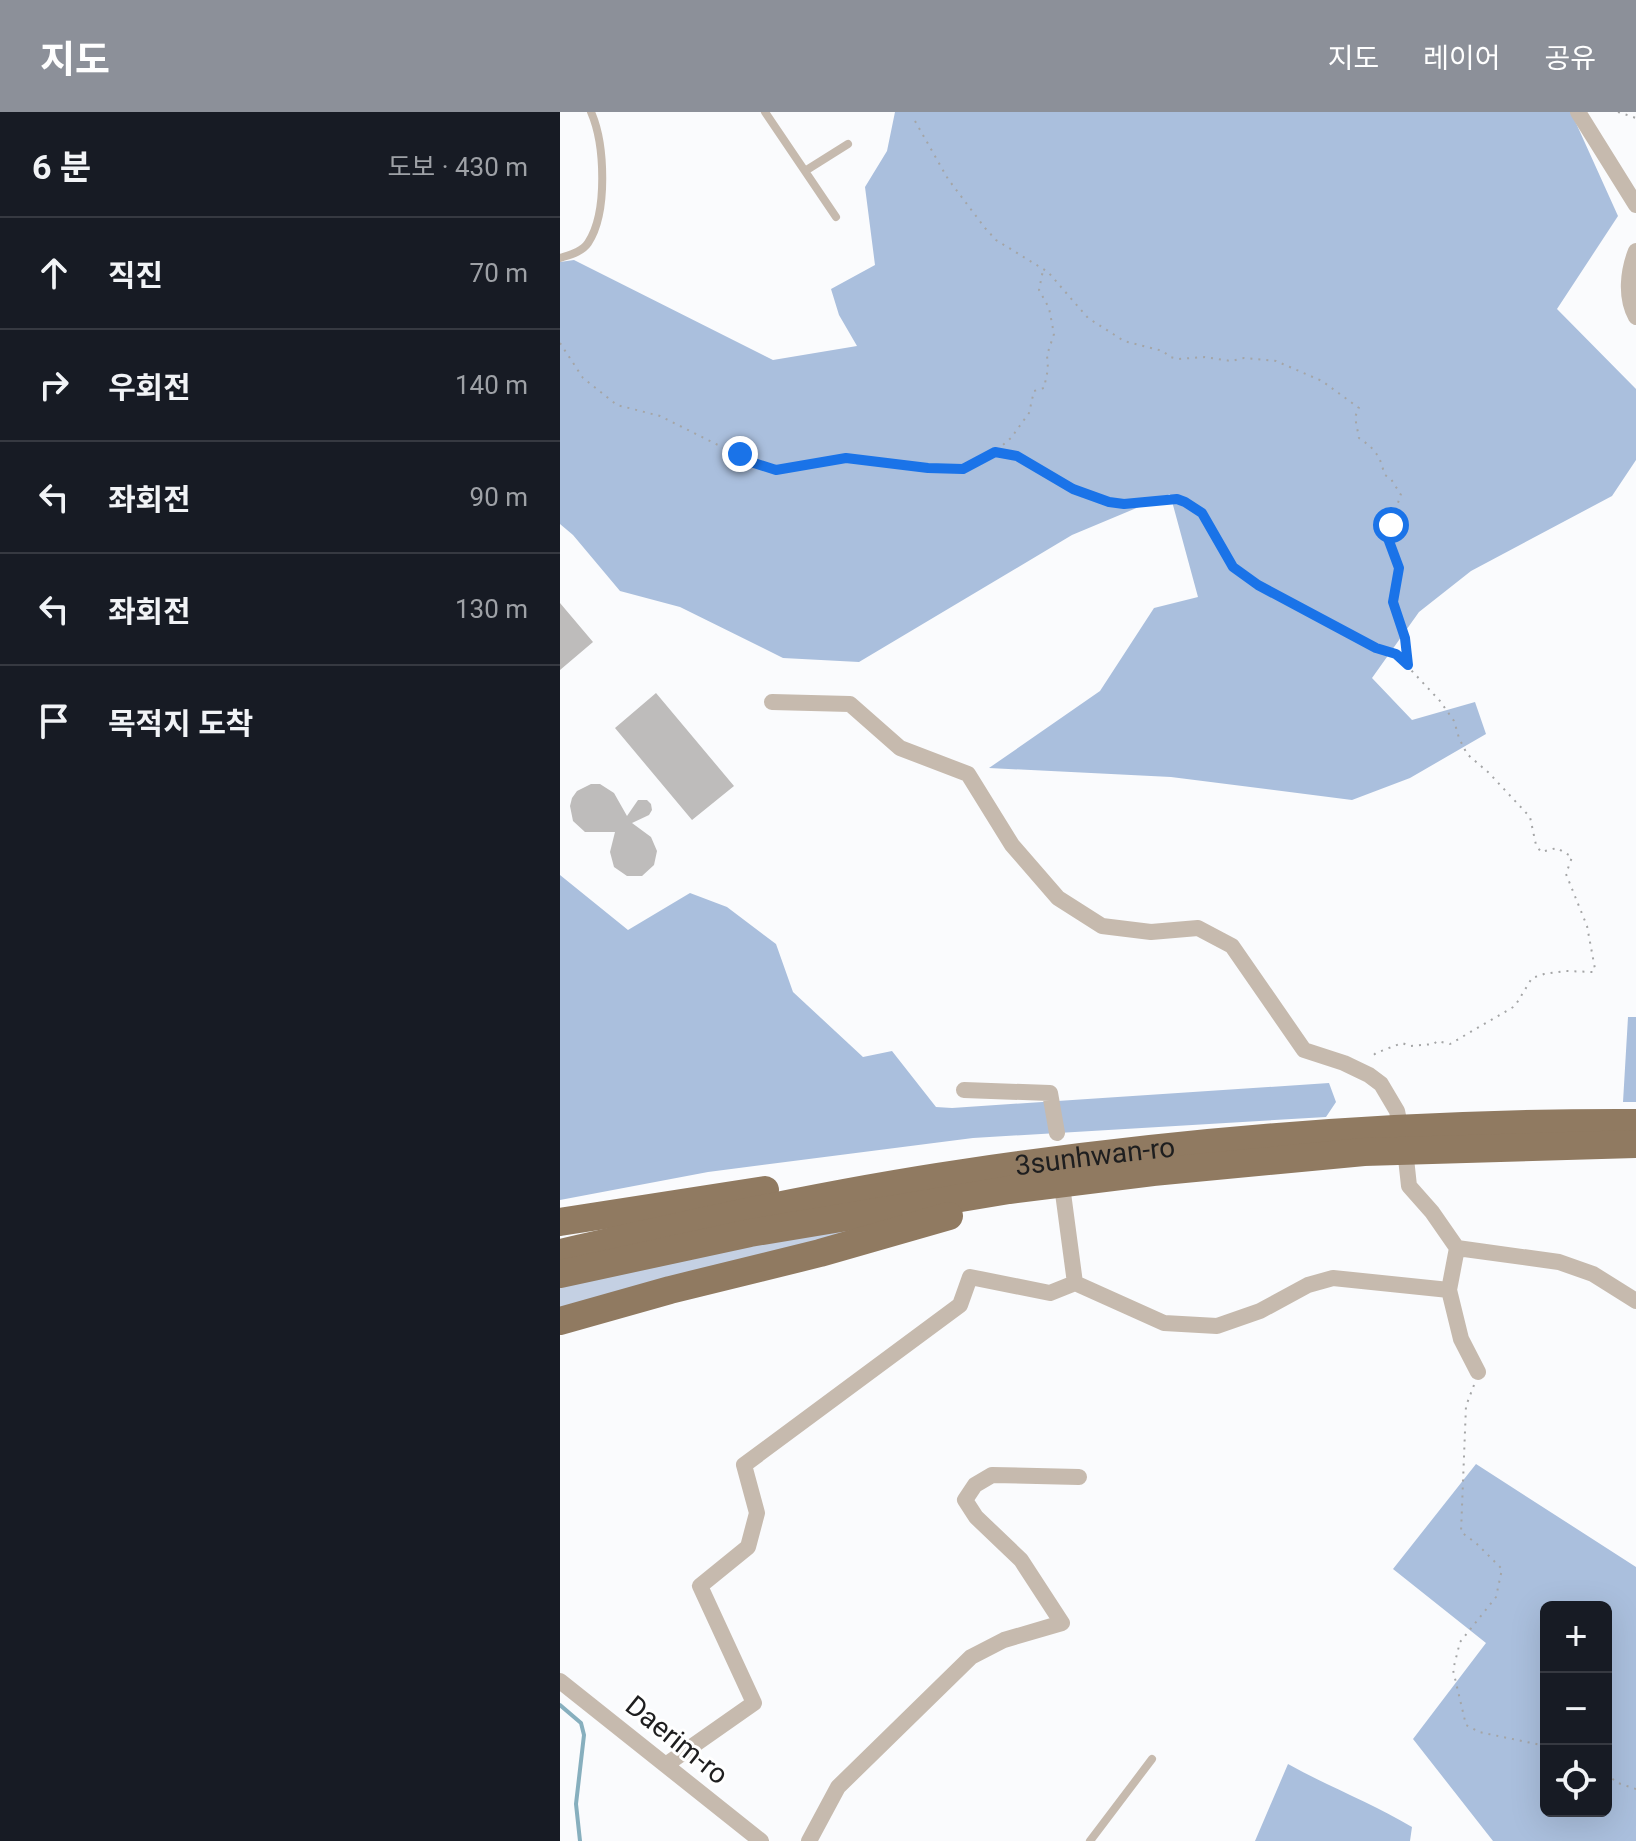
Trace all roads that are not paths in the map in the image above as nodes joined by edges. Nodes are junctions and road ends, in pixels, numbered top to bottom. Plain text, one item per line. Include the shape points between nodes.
1 (591, 112) edge
2 (765, 112) edge
3 (1578, 112) edge
4 (848, 144) dead end
5 (805, 171) junction
6 (1636, 205) edge
7 (836, 217) dead end
8 (1636, 251) edge
9 (560, 258) edge
10 (1636, 317) edge
11 (772, 702) dead end
12 (964, 1090) dead end
13 (1636, 1123) edge
14 (1057, 1133) dead end
15 (1426, 1139) junction
16 (1366, 1140) junction
17 (1636, 1144) edge
18 (1168, 1148) junction
19 (1067, 1188) junction
20 (560, 1222) edge
21 (1457, 1248) junction
22 (560, 1253) edge
23 (560, 1274) edge
24 (1075, 1283) junction
25 (1449, 1290) junction
26 (1636, 1301) edge
27 (560, 1321) edge
28 (1478, 1372) road end
29 (1079, 1477) dead end
30 (560, 1681) edge
31 (1152, 1759) dead end
32 (667, 1764) junction
33 (761, 1841) edge
34 (809, 1841) edge
35 (1090, 1841) edge

1 - 9 lane via 601,147 597,220 588,244
2 - 5 lane
3 - 6 street
4 - 5 lane
5 - 7 lane
8 - 10 street via 1628,271
11 - 21 street via 850,704 900,748 968,774 1012,845 1058,898 1102,926 1151,932 1198,928 1232,946 1304,1050 1381,1084 1397,1111 1409,1186
12 - 14 street via 1050,1093
13 - 15 highway, 3sunhwan-ro
15 - 16 highway, 3sunhwan-ro
15 - 17 highway, 3sunhwan-ro
16 - 18 highway, 3sunhwan-ro via 1236,1139
16 - 19 highway, 3sunhwan-ro
18 - 20 highway via 754,1191
18 - 22 highway, 3sunhwan-ro via 947,1176 735,1214
19 - 23 highway, 3sunhwan-ro via 750,1233
19 - 24 street
19 - 27 highway
21 - 25 street
21 - 26 street via 1559,1262 1593,1274
24 - 25 street via 1164,1323 1217,1326 1333,1278
24 - 32 street via 1050,1293 970,1277 960,1305 744,1465 757,1513 748,1547 700,1586 754,1703
25 - 28 street via 1461,1339
29 - 34 street via 992,1475 975,1485 965,1500 1021,1560 1062,1623 1004,1640 971,1657 838,1787
30 - 32 street, Daerim-ro
31 - 35 lane
32 - 33 street, Daerim-ro

